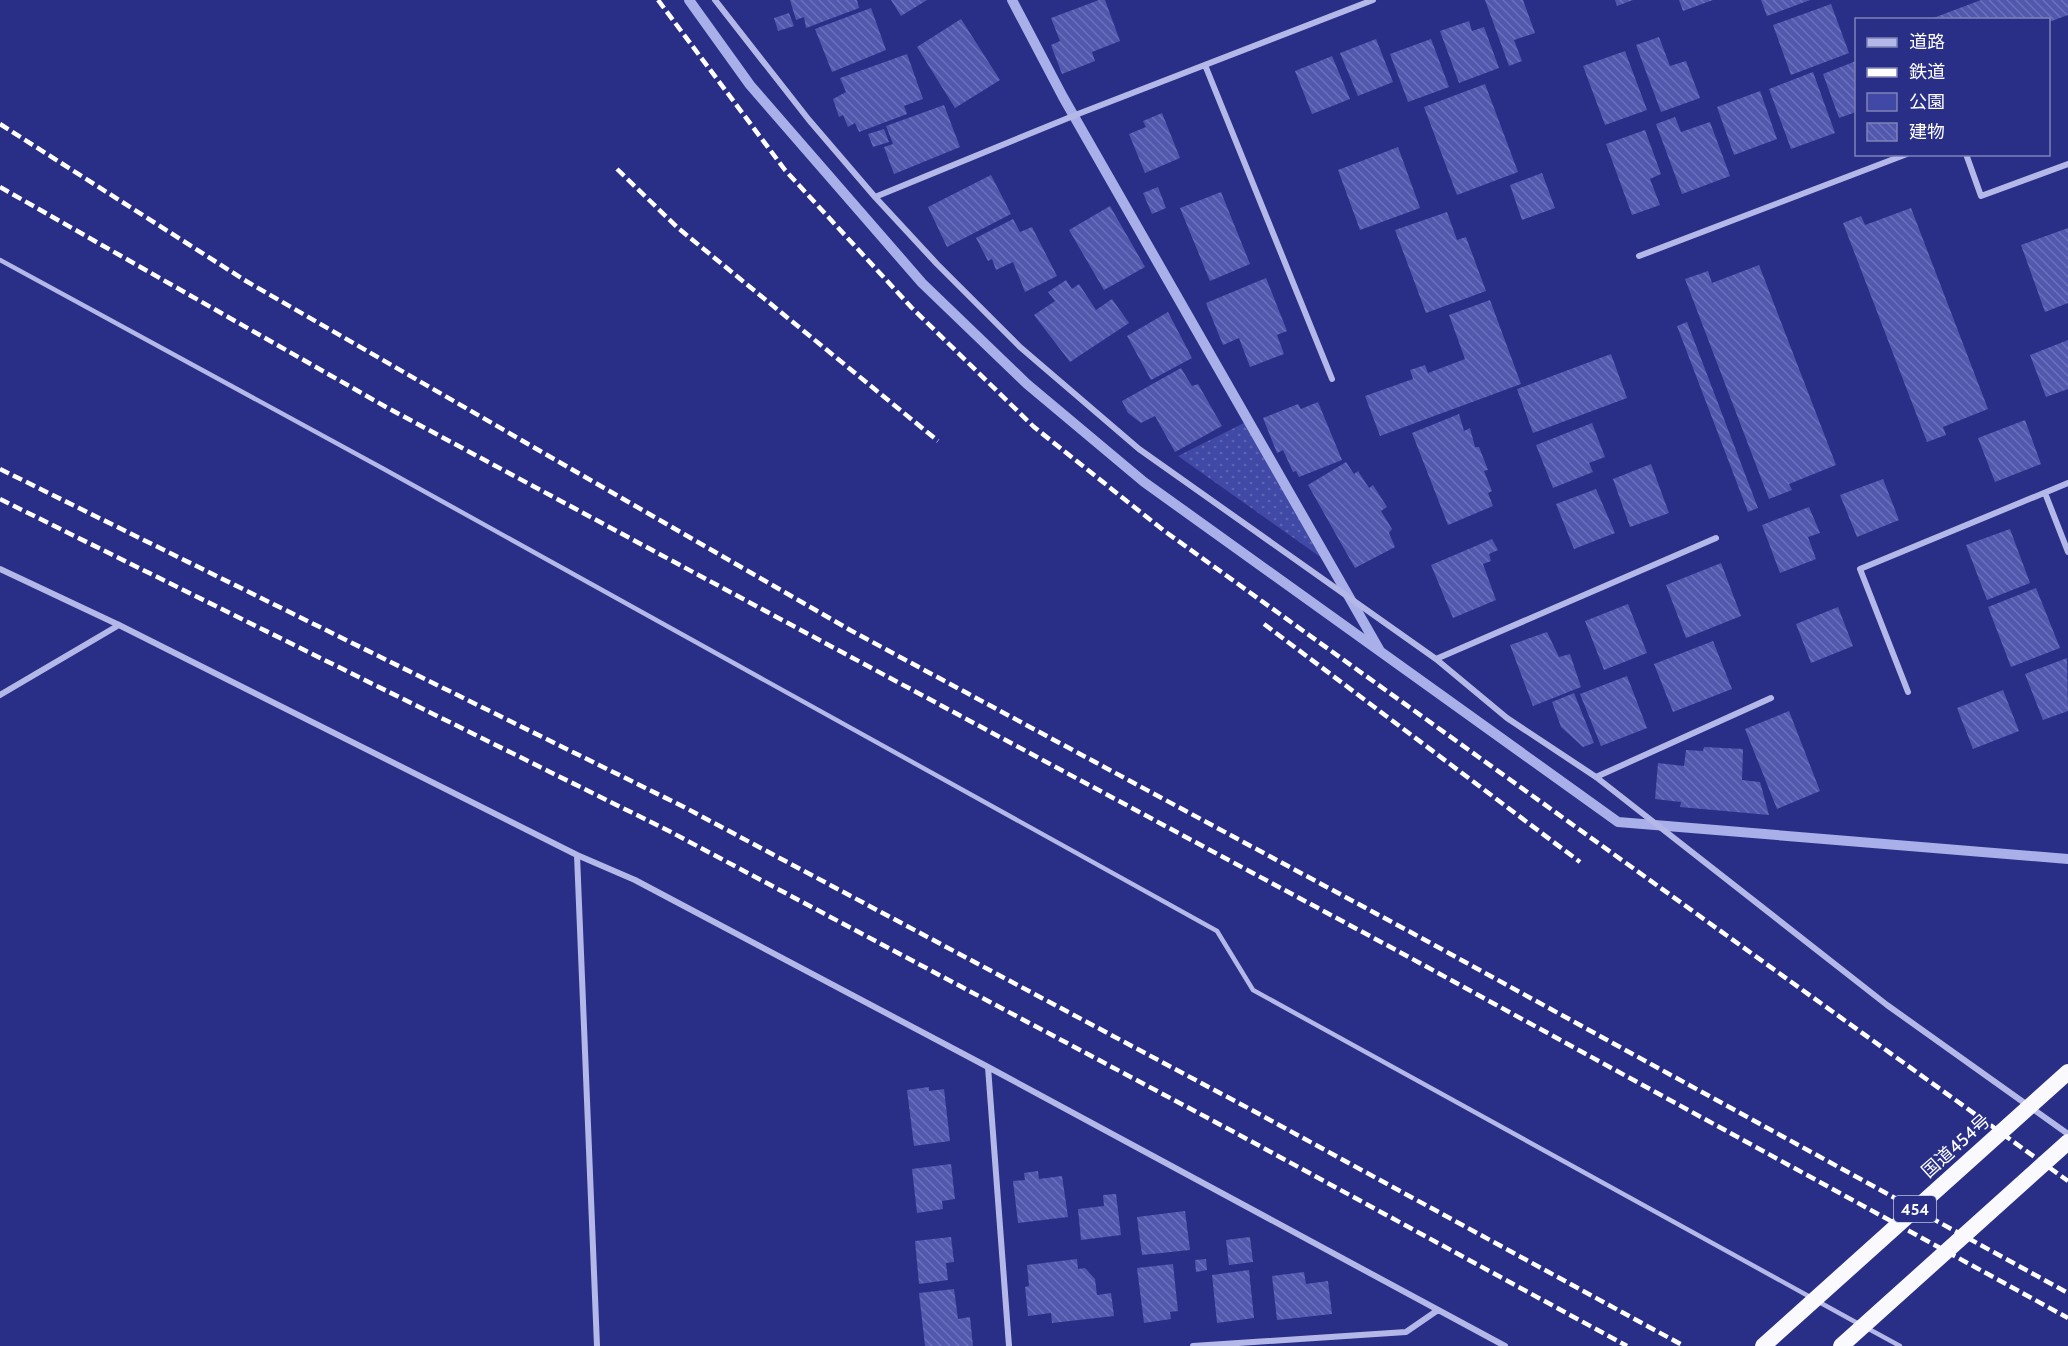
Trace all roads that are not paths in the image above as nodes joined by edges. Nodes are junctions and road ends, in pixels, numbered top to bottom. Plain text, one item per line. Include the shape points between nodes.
1 (715, 0) edge
2 (1373, 0) edge
3 (1205, 65) junction
4 (1902, 156) edge
5 (1967, 156) edge
6 (2068, 164) edge
7 (875, 197) junction
8 (1639, 256) dead end
9 (0, 260) edge
10 (1332, 379) dead end
11 (2068, 483) edge
12 (2045, 493) junction
13 (1716, 538) dead end
14 (2068, 552) edge
15 (0, 569) edge
16 (119, 624) junction
17 (1436, 659) junction
18 (1908, 692) dead end
19 (0, 695) edge
20 (1771, 698) dead end
21 (1596, 777) junction
22 (577, 855) junction
23 (988, 1067) junction
24 (2068, 1072) edge
25 (2068, 1134) edge
26 (2068, 1142) edge
27 (1438, 1310) junction
28 (597, 1346) edge
29 (1009, 1346) edge
30 (1193, 1346) edge
31 (1505, 1346) edge
32 (1763, 1346) edge
33 (1840, 1346) edge
34 (1900, 1346) edge

1 - 7 street
2 - 3 street
3 - 7 street
3 - 10 street
4 - 8 street
5 - 6 street via 1981,196
7 - 17 street via 1020,347 1139,449
9 - 34 lane via 1217,931 1253,990
11 - 12 street
12 - 14 street
12 - 18 street via 1860,569
13 - 17 street
15 - 16 street
16 - 19 street
16 - 22 street
17 - 21 street via 1507,718
20 - 21 street
21 - 25 street via 1887,1005
22 - 23 street via 635,880
22 - 28 street
23 - 27 street
23 - 29 street
24 - 32 highway, 国道454号 / 454, bridge
26 - 33 highway, bridge
27 - 30 street via 1406,1332
27 - 31 street

